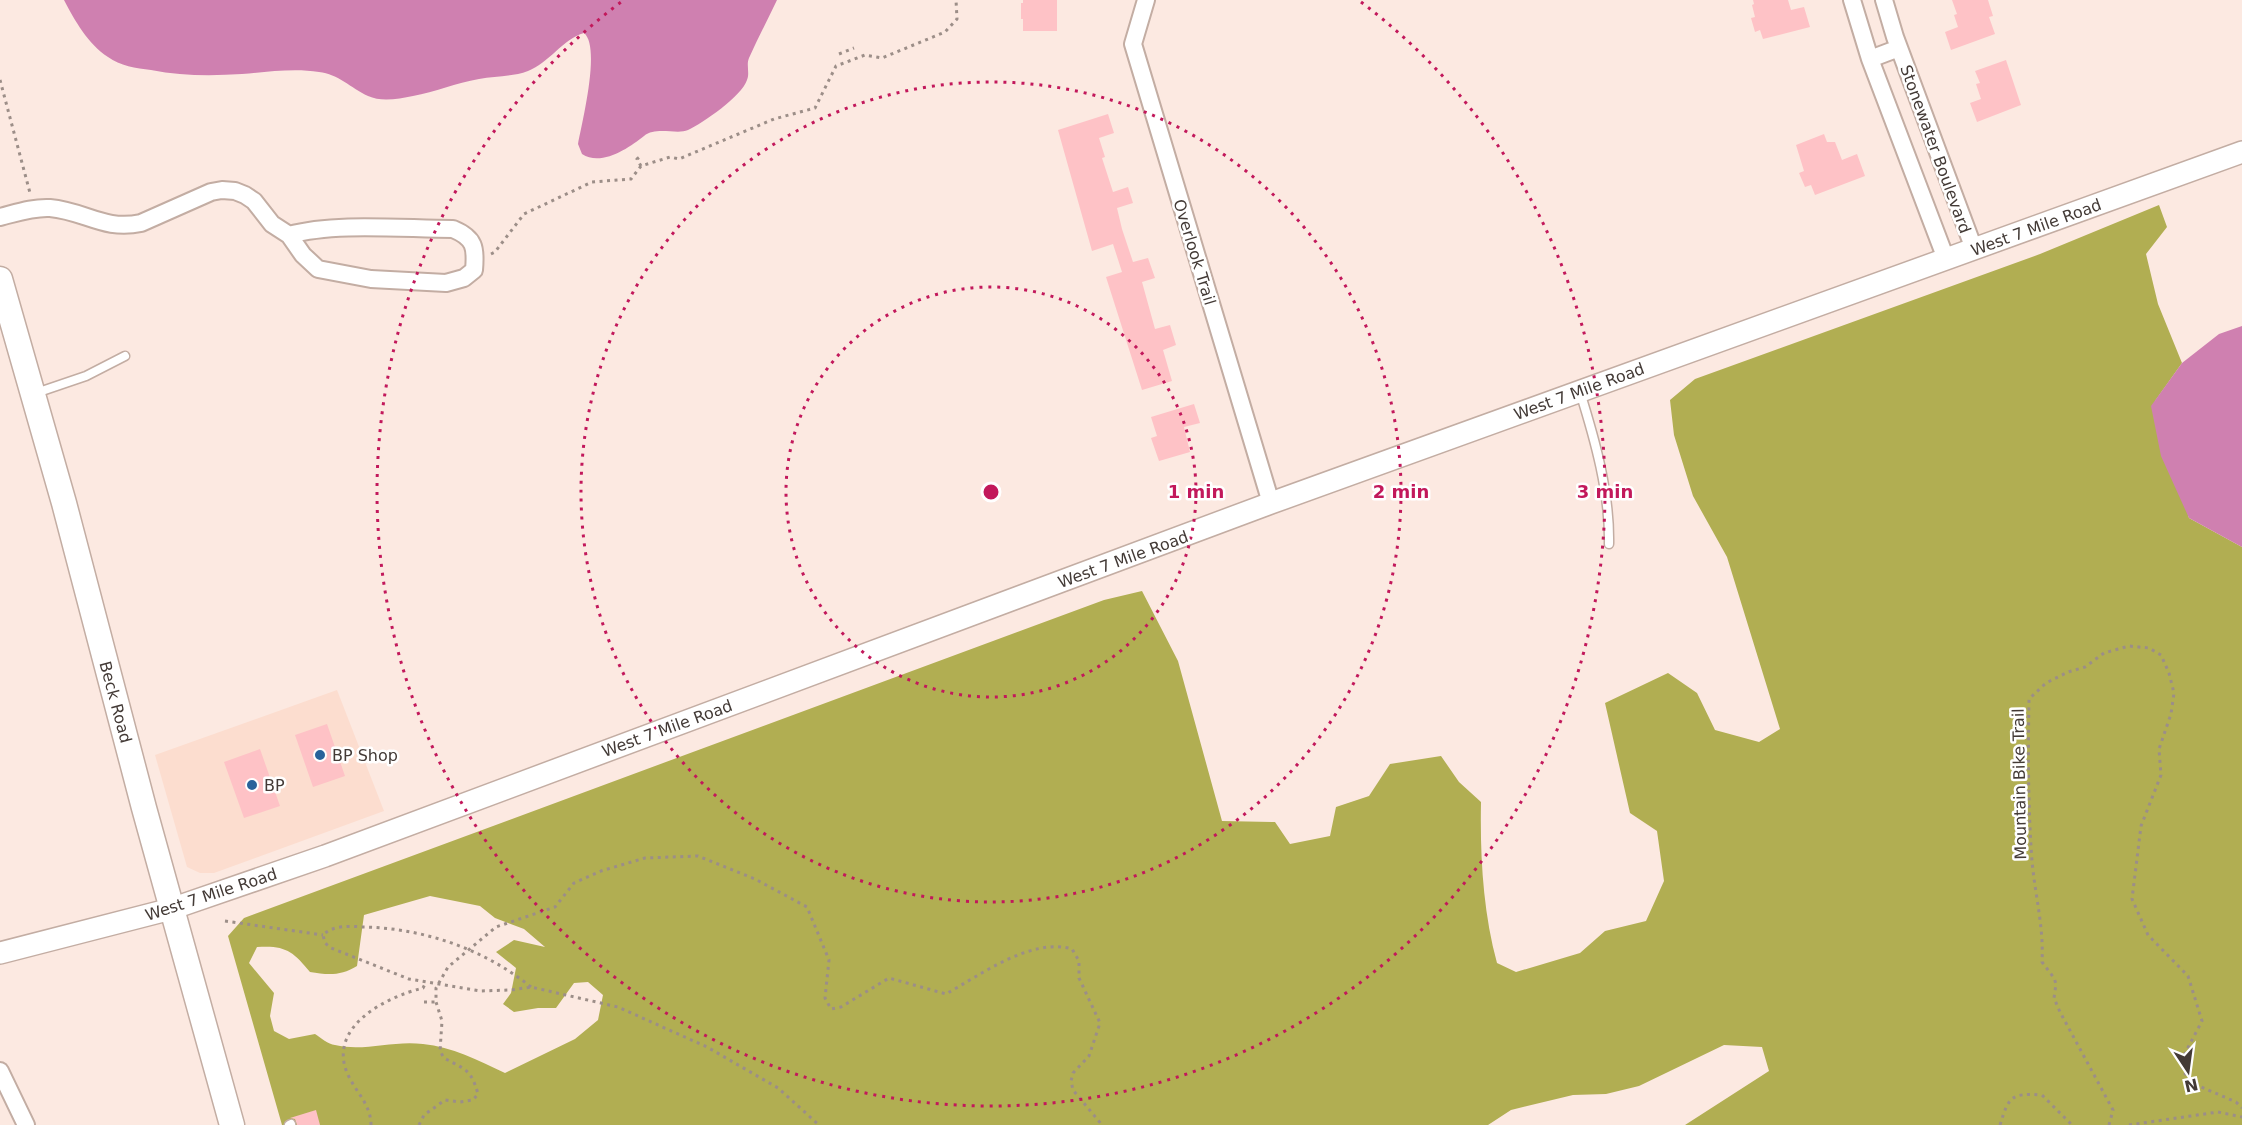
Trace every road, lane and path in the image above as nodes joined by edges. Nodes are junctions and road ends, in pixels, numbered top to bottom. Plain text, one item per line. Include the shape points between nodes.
1 (956, 0) edge
2 (1146, 0) edge
3 (1852, 0) edge
4 (1884, 0) edge
5 (854, 48) dead end
6 (1899, 48) junction
7 (846, 52) junction
8 (839, 54) dead end
9 (1870, 59) junction
10 (850, 61) junction
11 (0, 80) edge
12 (2242, 152) edge
13 (642, 155) dead end
14 (640, 166) junction
15 (34, 209) junction
16 (0, 217) edge
17 (289, 235) junction
18 (504, 239) dead end
19 (1974, 249) junction
20 (1946, 259) junction
21 (0, 279) edge
22 (125, 356) dead end
23 (1580, 391) junction
24 (33, 395) junction
25 (1271, 503) junction
26 (1609, 544) dead end
27 (171, 909) junction
28 (225, 921) dead end
29 (323, 935) junction
30 (468, 950) junction
31 (0, 953) edge
32 (426, 982) junction
33 (438, 984) junction
34 (531, 987) junction
35 (424, 1002) dead end
36 (436, 1002) junction
37 (0, 1071) edge
38 (2242, 1108) edge
39 (2242, 1117) edge
40 (26, 1125) edge
41 (232, 1125) edge
42 (371, 1125) edge
43 (420, 1125) edge
44 (819, 1125) edge
45 (1102, 1125) edge
46 (2000, 1125) edge
47 (2072, 1125) edge
48 (2109, 1125) edge
49 (2129, 1125) edge

1 - 10 path via 957,19 945,32 882,58 865,55
2 - 25 street, Overlook Trail via 1133,44
3 - 9 street, Stonewater Boulevard
4 - 6 street, Stonewater Boulevard
5 - 7 path
6 - 9 street, Stonewater Boulevard
6 - 19 street, Stonewater Boulevard
7 - 8 path
7 - 10 path
9 - 20 street, Stonewater Boulevard
10 - 14 path via 836,66 815,108 774,119 679,159 670,157
11 - 15 path
12 - 19 street, West 7 Mile Road
13 - 14 path via 637,159
14 - 18 path via 631,179 592,182 524,214
15 - 16 street
15 - 17 street via 75,212 107,224 129,225 211,192 235,191 254,201 272,224
17 - 17 street via 318,269 370,279 446,283 464,278 474,270 473,242 453,229 334,228
19 - 20 street, West 7 Mile Road
20 - 23 street, West 7 Mile Road
21 - 24 main road, Beck Road
22 - 24 lane via 86,376
23 - 25 street, West 7 Mile Road
23 - 26 lane via 1610,514
24 - 27 main road, Beck Road
25 - 27 street, West 7 Mile Road via 325,856
27 - 31 street, West 7 Mile Road
27 - 41 main road, Beck Road
28 - 29 path
29 - 30 path via 333,928 378,927 439,938
29 - 32 path via 325,943 348,956
30 - 33 path via 448,967
30 - 34 path via 513,972
30 - 45 path via 496,927 555,907 574,883 601,871 645,858 698,856 755,879 807,907 829,960 825,998 831,1009 889,978 946,994 1033,948 1072,949 1077,955 1079,978 1100,1023 1089,1056 1073,1073 1071,1081 1073,1090
32 - 33 path
32 - 42 path via 423,988 371,1010 349,1034 344,1051 347,1072 371,1113
33 - 34 path via 481,991
33 - 36 path
34 - 44 path via 618,1007 707,1047 778,1088
35 - 36 path
36 - 43 path via 442,1021 440,1051 444,1058 474,1077 478,1094 473,1100 445,1100 424,1116
37 - 40 street
38 - 48 path, Mountain Bike Trail via 2199,1086 2182,1071 2183,1057 2202,1021 2188,975 2148,935 2132,899 2141,826 2161,775 2158,749 2174,693 2161,656 2148,648 2129,646 2104,653 2085,667 2046,683 2029,699 2029,822 2044,939 2042,962 2054,978 2054,998 2060,1012 2113,1110
39 - 49 path via 2218,1112
46 - 47 path via 2006,1104 2023,1094 2042,1095

